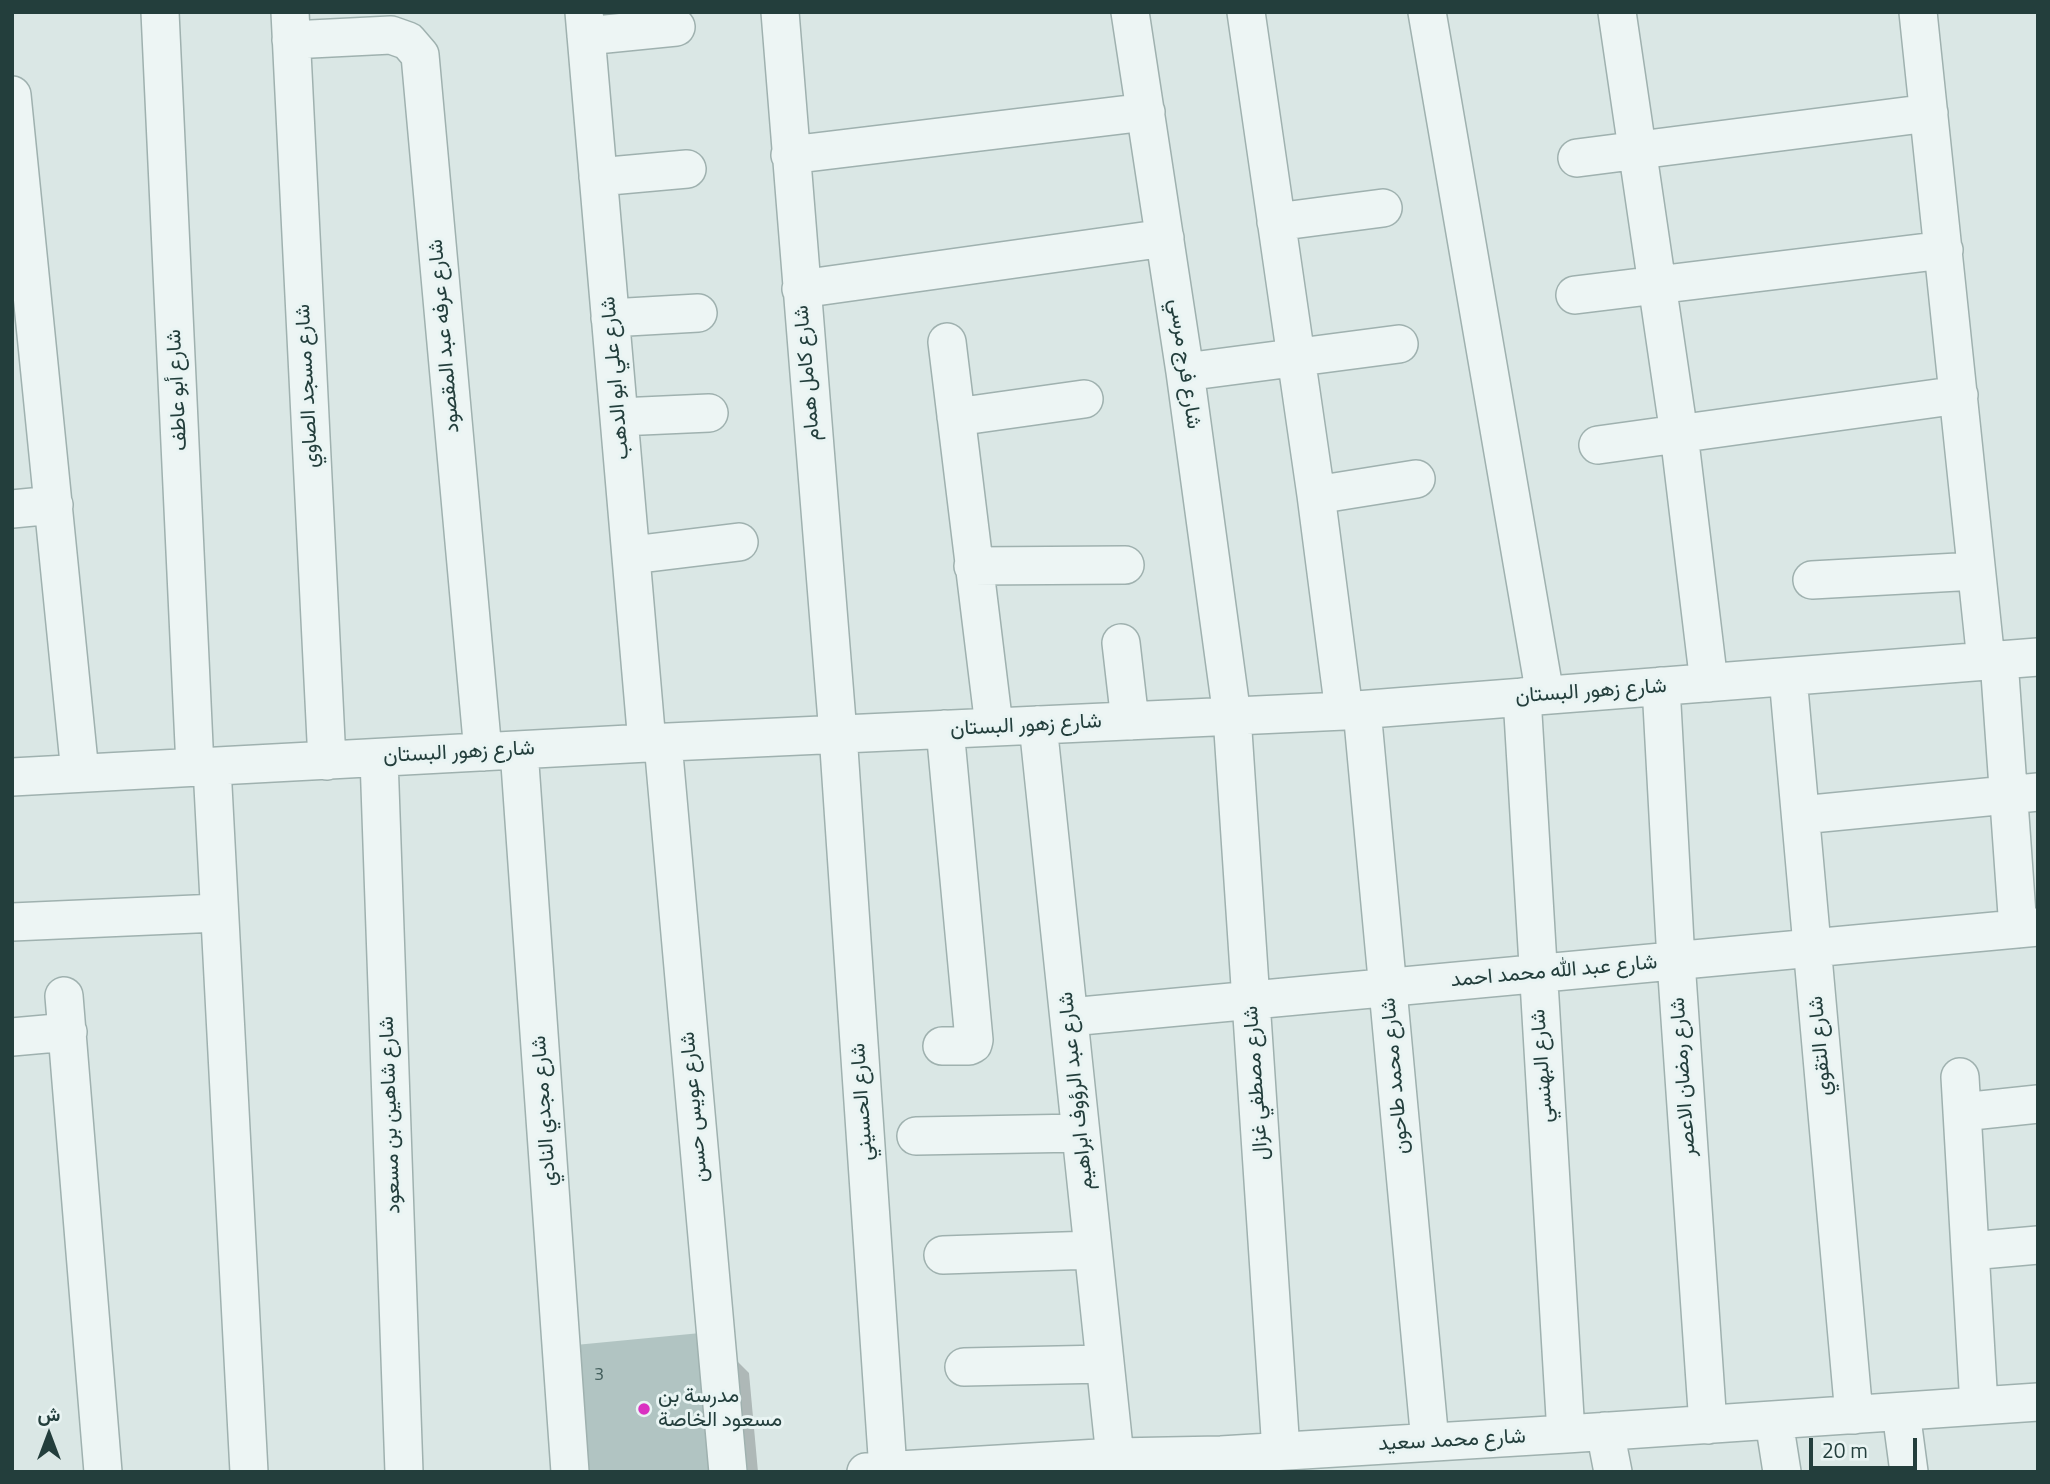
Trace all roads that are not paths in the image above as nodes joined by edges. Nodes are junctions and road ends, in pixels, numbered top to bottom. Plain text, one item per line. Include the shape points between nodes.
1 (160, 12) edge
2 (780, 12) edge
3 (1130, 12) edge
4 (1246, 12) edge
5 (1427, 12) edge
6 (1617, 12) edge
7 (1918, 12) edge
8 (585, 24) edge
9 (290, 26) edge
10 (676, 27) dead end
11 (12, 95) edge
12 (1146, 112) junction
13 (1929, 113) junction
14 (1637, 150) junction
15 (790, 155) junction
16 (1577, 158) dead end
17 (687, 169) dead end
18 (598, 177) junction
19 (1382, 208) dead end
20 (1276, 222) junction
21 (1165, 238) junction
22 (1944, 250) junction
23 (1657, 285) junction
24 (801, 289) junction
25 (1575, 295) dead end
26 (698, 313) dead end
27 (610, 318) junction
28 (947, 342) dead end
29 (1399, 344) dead end
30 (1296, 357) junction
31 (1185, 372) junction
32 (1959, 395) junction
33 (1084, 399) dead end
34 (709, 413) dead end
35 (956, 416) junction
36 (619, 417) junction
37 (1679, 434) junction
38 (1598, 445) dead end
39 (1416, 480) dead end
40 (1316, 495) junction
41 (54, 505) junction
42 (12, 509) edge
43 (739, 542) dead end
44 (632, 555) junction
45 (1125, 565) dead end
46 (974, 566) junction
47 (1976, 571) junction
48 (1811, 580) dead end
49 (1121, 643) dead end
50 (2038, 657) edge
51 (1993, 661) junction
52 (1787, 677) junction
53 (1709, 683) junction
54 (1661, 686) junction
55 (1533, 696) junction
56 (1353, 710) junction
57 (1232, 716) junction
58 (1130, 721) junction
59 (1038, 725) junction
60 (994, 726) junction
61 (945, 729) junction
62 (838, 734) junction
63 (655, 743) junction
64 (519, 750) junction
65 (483, 752) junction
66 (379, 758) junction
67 (327, 761) junction
68 (204, 767) junction
69 (80, 773) junction
70 (12, 777) edge
71 (2023, 793) edge
72 (1801, 815) junction
73 (218, 913) junction
74 (12, 922) edge
75 (2028, 928) edge
76 (1812, 948) junction
77 (1676, 961) junction
78 (1537, 973) junction
79 (1388, 987) junction
80 (64, 996) dead end
81 (1251, 1000) junction
82 (1070, 1017) junction
83 (68, 1032) junction
84 (12, 1037) edge
85 (942, 1046) dead end
86 (2038, 1104) edge
87 (1082, 1133) junction
88 (916, 1136) dead end
89 (2038, 1245) edge
90 (1093, 1250) junction
91 (1970, 1251) junction
92 (943, 1255) dead end
93 (1105, 1364) junction
94 (964, 1367) dead end
95 (2038, 1402) edge
96 (1979, 1406) junction
97 (1901, 1412) junction
98 (1854, 1415) junction
99 (1774, 1421) junction
100 (1708, 1425) junction
101 (1605, 1431) junction
102 (1566, 1434) junction
103 (1430, 1442) junction
104 (1469, 1456) edge
105 (1115, 1457) junction
106 (1300, 1457) edge
107 (1223, 1463) edge
108 (1000, 1468) edge
109 (877, 1471) edge
110 (103, 1472) edge
111 (249, 1472) edge
112 (404, 1472) edge
113 (570, 1472) edge
114 (728, 1472) edge
115 (1613, 1472) edge
116 (1782, 1472) edge
117 (1909, 1472) edge

1 - 68 street, شارع أبو عاطف
2 - 15 street, شارع كامل همام
3 - 12 street, شارع فرج مرسي
4 - 20 street, شارع محمد طاحون
5 - 55 street, شارع البهنسي
6 - 14 street
7 - 13 street
8 - 10 street
8 - 18 street, شارع علي ابو الدهب
9 - 65 street, شارع عرفه عبد المقصود via 391,35 408,41 420,55
9 - 67 street, شارع مسجد الصاوي
11 - 41 street
12 - 15 street
12 - 21 street, شارع فرج مرسي
13 - 14 street
13 - 22 street
14 - 16 street
14 - 23 street
15 - 24 street, شارع كامل همام
17 - 18 street
18 - 27 street, شارع علي ابو الدهب
19 - 20 street
20 - 30 street, شارع محمد طاحون
21 - 24 street
21 - 31 street, شارع فرج مرسي
22 - 23 street
22 - 32 street
23 - 25 street
23 - 37 street
24 - 62 street, شارع كامل همام
26 - 27 street
27 - 36 street, شارع علي ابو الدهب
28 - 35 street
29 - 30 street
30 - 31 street
30 - 40 street, شارع محمد طاحون
31 - 57 street, شارع فرج مرسي
32 - 37 street
32 - 47 street
33 - 35 street
34 - 36 street
35 - 46 street
36 - 44 street, شارع علي ابو الدهب
37 - 38 street
37 - 53 street
39 - 40 street
40 - 56 street, شارع محمد طاحون
41 - 42 street
41 - 69 street
43 - 44 street
44 - 63 street, شارع علي ابو الدهب
45 - 46 street
46 - 60 street
47 - 48 street
47 - 51 street
49 - 58 street
50 - 51 street, شارع زهور البستان
51 - 52 street, شارع زهور البستان
51 - 71 street
52 - 53 street, شارع زهور البستان
52 - 72 street, شارع التقوي
53 - 54 street, شارع زهور البستان
54 - 55 street, شارع زهور البستان
54 - 77 street, شارع رمضان الاعصر
55 - 56 street, شارع زهور البستان
55 - 78 street, شارع البهنسي
56 - 57 street, شارع زهور البستان
56 - 79 street, شارع محمد طاحون
57 - 58 street, شارع زهور البستان
57 - 81 street, شارع مصطفي غزال
58 - 59 street, شارع زهور البستان
59 - 60 street, شارع زهور البستان
59 - 82 street, شارع عبد الرؤوف ابراهيم
60 - 61 street, شارع زهور البستان
61 - 62 street, شارع زهور البستان
61 - 85 street via 974,1040 969,1046
62 - 63 street, شارع زهور البستان
62 - 109 street, شارع الحسيني
63 - 64 street, شارع زهور البستان
63 - 114 street, شارع عويس حسن
64 - 65 street, شارع زهور البستان
64 - 113 street, شارع مجدي النادي
65 - 66 street, شارع زهور البستان
66 - 67 street, شارع زهور البستان
66 - 112 street, شارع شاهين بن مسعود
67 - 68 street, شارع زهور البستان
68 - 69 street, شارع زهور البستان
68 - 73 street, شارع أبو عاطف
69 - 70 street, شارع زهور البستان
71 - 72 street
71 - 75 street
72 - 76 street, شارع التقوي
73 - 74 street
73 - 111 street, شارع أبو عاطف
75 - 76 street, شارع عبد الله محمد احمد
76 - 77 street, شارع عبد الله محمد احمد
76 - 98 street, شارع التقوي
77 - 78 street, شارع عبد الله محمد احمد
77 - 100 street, شارع رمضان الاعصر
78 - 79 street, شارع عبد الله محمد احمد
78 - 102 street, شارع البهنسي
79 - 81 street, شارع عبد الله محمد احمد
79 - 103 street, شارع محمد طاحون
80 - 83 street
81 - 82 street, شارع عبد الله محمد احمد
81 - 106 street, شارع مصطفي غزال
82 - 87 street, شارع عبد الرؤوف ابراهيم
83 - 84 street
83 - 110 street
86 - 91 street via 1961,1095
87 - 88 street
87 - 90 street, شارع عبد الرؤوف ابراهيم
89 - 91 street
90 - 92 street
90 - 93 street, شارع عبد الرؤوف ابراهيم
91 - 96 street
93 - 94 street
93 - 105 street, شارع عبد الرؤوف ابراهيم
95 - 96 street, شارع محمد سعيد
96 - 97 street, شارع محمد سعيد
97 - 98 street, شارع محمد سعيد
97 - 117 street
98 - 99 street, شارع محمد سعيد
99 - 100 street, شارع محمد سعيد
99 - 116 street
100 - 101 street, شارع محمد سعيد
101 - 102 street, شارع محمد سعيد
101 - 115 street
102 - 104 street, شارع محمد سعيد
103 - 104 street, شارع محمد سعيد
103 - 106 street, شارع محمد سعيد
105 - 107 street, شارع محمد سعيد
105 - 108 street, شارع محمد سعيد
106 - 107 street, شارع محمد سعيد
108 - 109 street, شارع محمد سعيد

